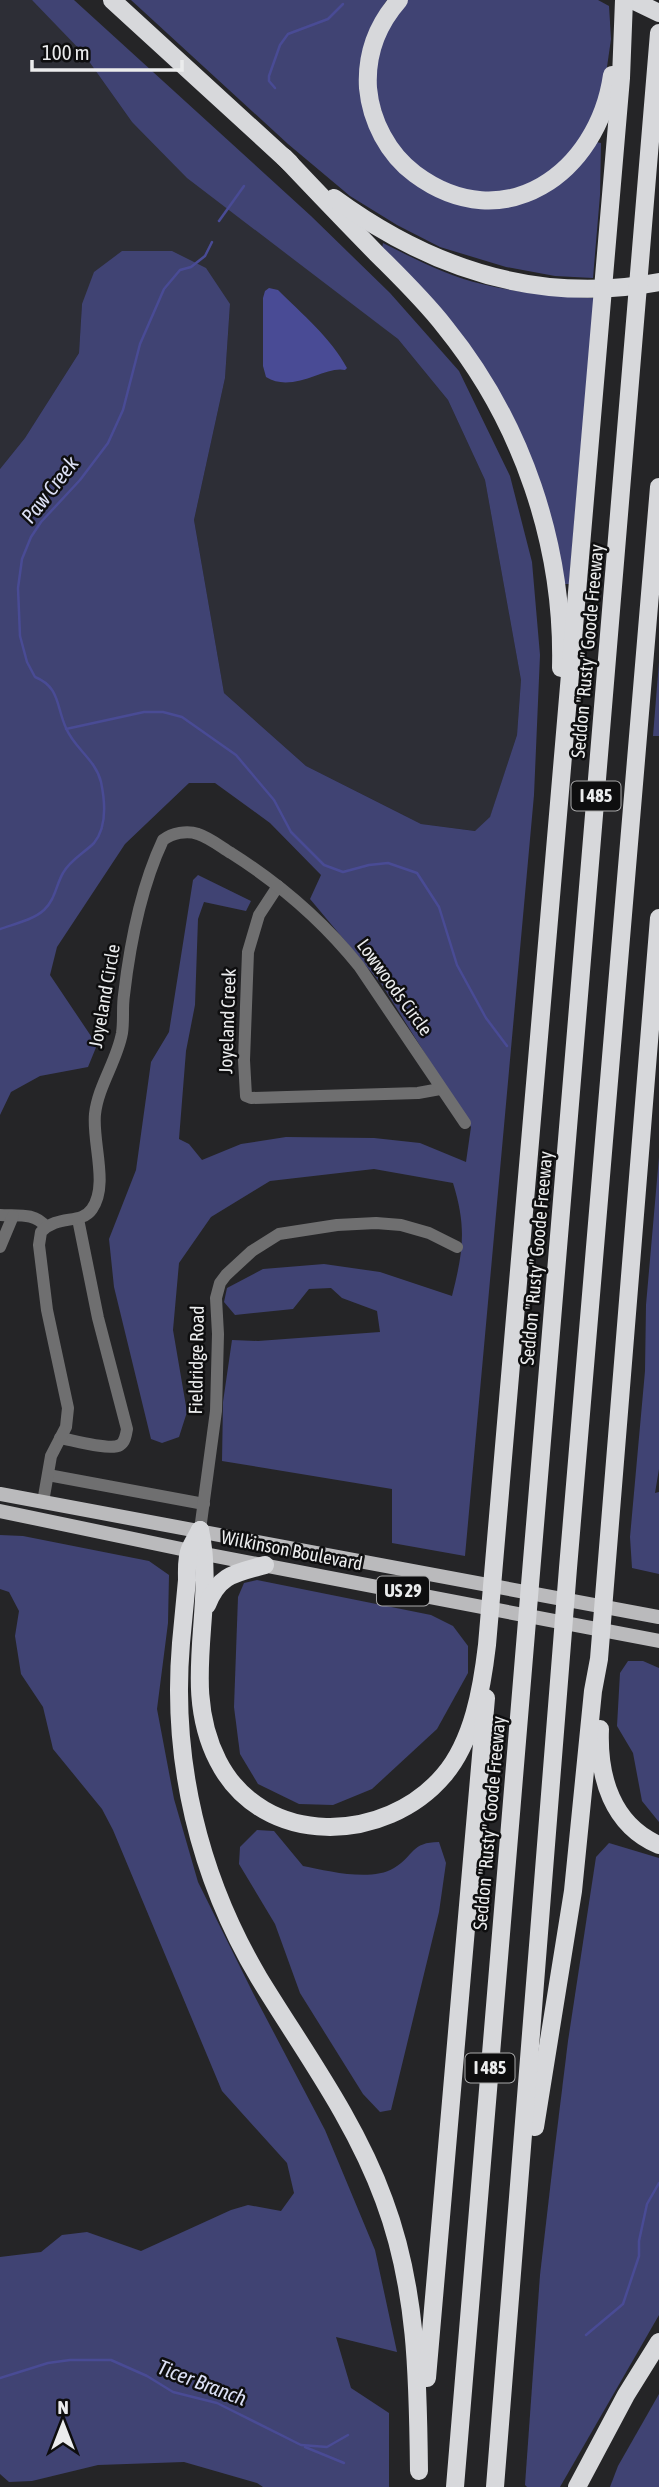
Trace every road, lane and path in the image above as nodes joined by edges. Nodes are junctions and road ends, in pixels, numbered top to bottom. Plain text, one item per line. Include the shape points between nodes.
1 (112, 0) edge
2 (399, 0) edge
3 (624, 0) edge
4 (632, 0) edge
5 (659, 13) edge
6 (621, 26) junction
7 (659, 33) edge
8 (284, 157) junction
9 (659, 282) edge
10 (659, 487) edge
11 (562, 749) junction
12 (278, 886) junction
13 (659, 918) edge
14 (440, 1089) junction
15 (465, 1123) dead end
16 (7, 1216) edge
17 (78, 1219) junction
18 (46, 1227) junction
19 (0, 1247) edge
20 (457, 1247) dead end
21 (60, 1438) junction
22 (48, 1475) junction
23 (0, 1494) edge
24 (0, 1502) edge
25 (43, 1502) junction
26 (204, 1504) junction
27 (0, 1511) edge
28 (140, 1518) junction
29 (200, 1530) junction
30 (197, 1552) junction
31 (265, 1565) junction
32 (659, 1617) edge
33 (202, 1618) junction
34 (659, 1641) edge
35 (486, 1654) junction
36 (599, 1659) junction
37 (659, 1845) edge
38 (516, 2238) junction
39 (659, 2342) edge
40 (418, 2479) edge
41 (455, 2487) edge
42 (495, 2487) edge
43 (577, 2487) edge

1 - 8 highway
2 - 6 highway via 382,24 369,59 369,98 377,126 408,169 440,190 473,199 525,194 554,179 578,156 605,106
3 - 6 highway
4 - 5 highway
6 - 11 highway via 621,78
7 - 41 highway, Seddon "Rusty" Goode Freeway / I 485
8 - 9 highway via 355,213 420,251 466,269 511,281 573,289
8 - 11 highway via 446,327 513,436 539,506 554,571 561,631
10 - 38 highway, I 485
11 - 35 highway
12 - 14 street, Lowwoods Circle via 345,948
12 - 14 street, Joyeland Creek via 259,915 248,952 246,1096
12 - 17 street, Joyeland Circle via 197,834 176,834 163,841 143,888 121,1035 95,1114 97,1200 91,1212
13 - 36 highway
14 - 15 street, Lowwoods Circle
16 - 18 street via 30,1216
16 - 19 street
17 - 18 street via 59,1220
17 - 21 street via 127,1429 120,1445 111,1447
18 - 21 street via 39,1245 45,1297 68,1408
20 - 26 street, Fieldridge Road via 401,1225 337,1224 279,1234 226,1275 216,1298 216,1411
21 - 22 street
22 - 25 street
22 - 26 street
23 - 25 main road, Wilkinson Boulevard / US 29
24 - 28 main road via 76,1515
25 - 28 main road, Wilkinson Boulevard / US 29
26 - 29 street, Fieldridge Road
27 - 30 main road, Wilkinson Boulevard / US 29
28 - 29 main road, Wilkinson Boulevard / US 29
29 - 30 highway
29 - 32 main road, Wilkinson Boulevard / US 29
30 - 31 main road, Wilkinson Boulevard / US 29
30 - 33 highway
30 - 40 highway via 181,1650 179,1712 192,1816 236,1936 341,2111 384,2198 402,2256 414,2325
31 - 33 highway via 226,1577 216,1586
31 - 34 main road, Wilkinson Boulevard / US 29
33 - 35 highway via 200,1698 220,1765 258,1804 306,1825 365,1824 401,1811 432,1788 459,1754 467,1735
35 - 40 highway via 485,1709
36 - 37 highway via 599,1739 605,1785 625,1820
36 - 38 highway via 573,1891
38 - 42 highway, I 485
39 - 43 highway

